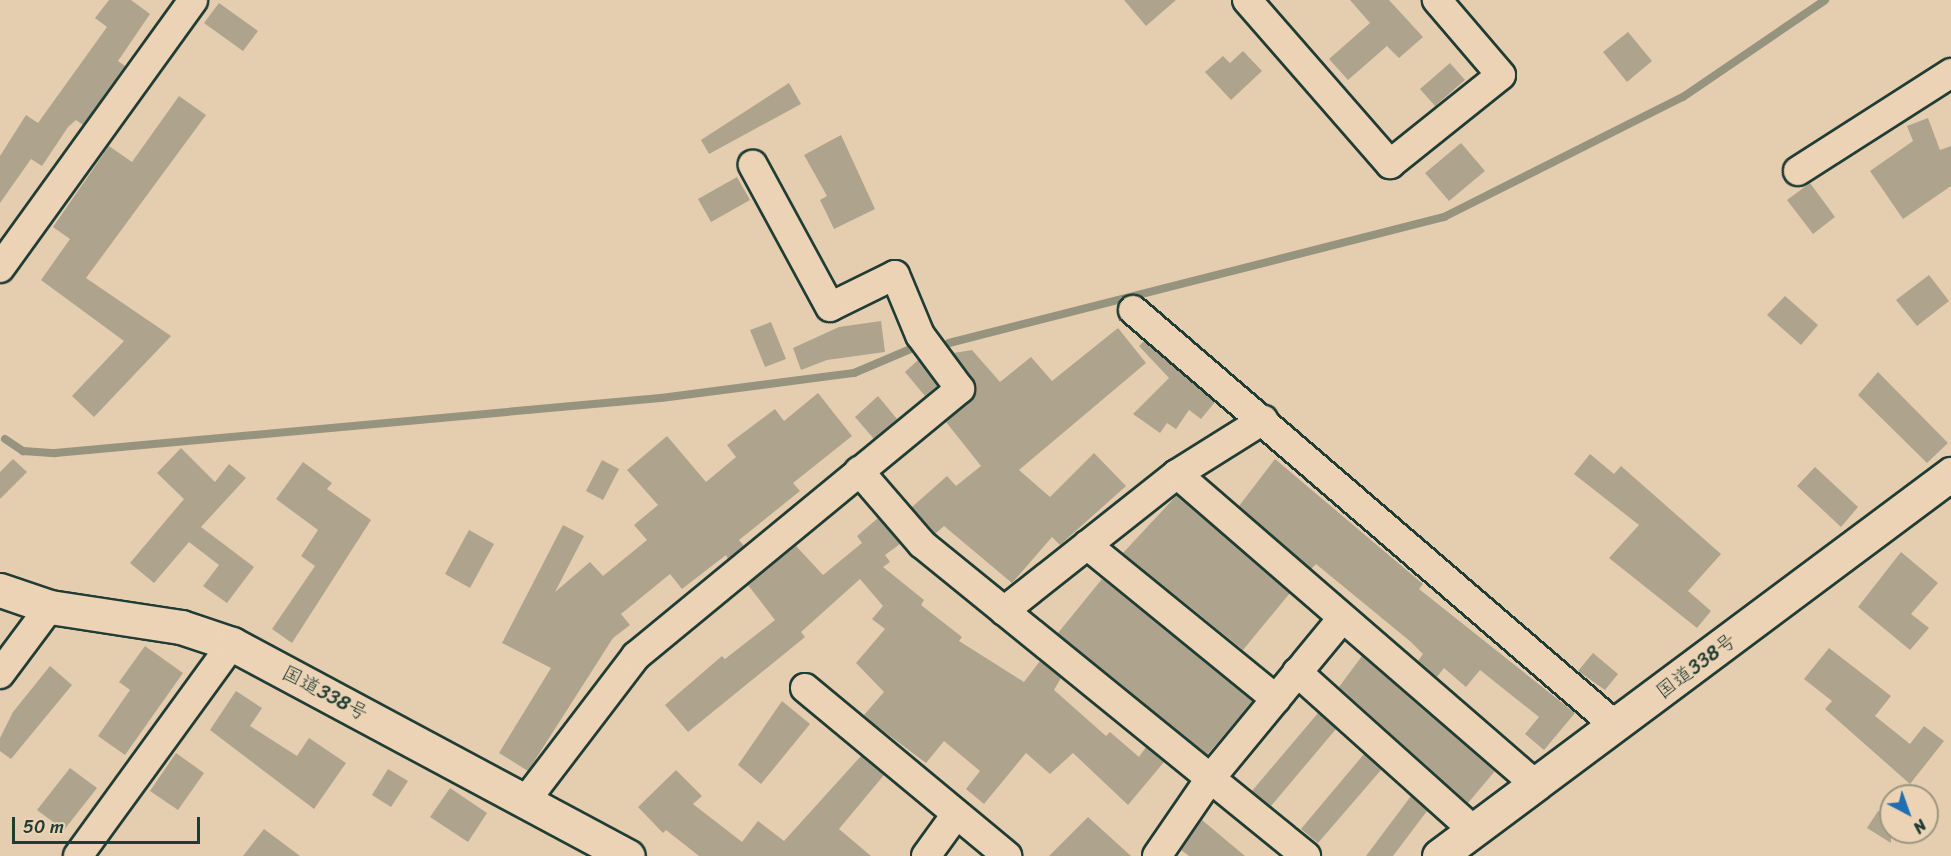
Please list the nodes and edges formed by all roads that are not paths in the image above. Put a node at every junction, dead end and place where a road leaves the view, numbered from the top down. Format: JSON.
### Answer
{"nodes":[{"id":1,"x":193,"y":0,"type":"edge"},
{"id":2,"x":1247,"y":0,"type":"edge"},
{"id":3,"x":1437,"y":0,"type":"edge"},
{"id":4,"x":1951,"y":74,"type":"edge"},
{"id":5,"x":753,"y":165,"type":"dead end"},
{"id":6,"x":1798,"y":171,"type":"dead end"},
{"id":7,"x":0,"y":268,"type":"edge"},
{"id":8,"x":1133,"y":310,"type":"dead end"},
{"id":9,"x":1263,"y":420,"type":"junction"},
{"id":10,"x":859,"y":471,"type":"junction"},
{"id":11,"x":1177,"y":474,"type":"junction"},
{"id":12,"x":1951,"y":474,"type":"edge"},
{"id":13,"x":1087,"y":545,"type":"junction"},
{"id":14,"x":0,"y":590,"type":"edge"},
{"id":15,"x":50,"y":607,"type":"junction"},
{"id":16,"x":1004,"y":611,"type":"junction"},
{"id":17,"x":1341,"y":620,"type":"junction"},
{"id":18,"x":232,"y":644,"type":"junction"},
{"id":19,"x":1298,"y":672,"type":"junction"},
{"id":20,"x":0,"y":674,"type":"edge"},
{"id":21,"x":805,"y":688,"type":"dead end"},
{"id":22,"x":1276,"y":699,"type":"junction"},
{"id":23,"x":1616,"y":726,"type":"junction"},
{"id":24,"x":1209,"y":780,"type":"junction"},
{"id":25,"x":1536,"y":785,"type":"junction"},
{"id":26,"x":527,"y":799,"type":"junction"},
{"id":27,"x":955,"y":816,"type":"junction"},
{"id":28,"x":1474,"y":831,"type":"junction"},
{"id":29,"x":78,"y":856,"type":"edge"},
{"id":30,"x":628,"y":856,"type":"edge"},
{"id":31,"x":926,"y":856,"type":"edge"},
{"id":32,"x":1006,"y":856,"type":"edge"},
{"id":33,"x":1157,"y":856,"type":"edge"},
{"id":34,"x":1306,"y":856,"type":"edge"},
{"id":35,"x":1439,"y":856,"type":"edge"}],
"edges":[{"from":1,"to":7,"type":"street"},
{"from":2,"to":3,"type":"street"},
{"from":4,"to":6,"type":"street"},
{"from":5,"to":10,"type":"street"},
{"from":8,"to":9,"type":"street"},
{"from":9,"to":11,"type":"street"},
{"from":9,"to":23,"type":"street"},
{"from":10,"to":16,"type":"street"},
{"from":10,"to":26,"type":"street"},
{"from":11,"to":13,"type":"street"},
{"from":11,"to":17,"type":"street"},
{"from":12,"to":23,"type":"highway","name":"国道338号"},
{"from":13,"to":16,"type":"street"},
{"from":13,"to":22,"type":"street"},
{"from":14,"to":15,"type":"highway","name":"国道338号"},
{"from":15,"to":18,"type":"highway","name":"国道338号"},
{"from":15,"to":20,"type":"street"},
{"from":16,"to":24,"type":"street"},
{"from":17,"to":19,"type":"street"},
{"from":17,"to":25,"type":"street"},
{"from":18,"to":26,"type":"highway","name":"国道338号"},
{"from":18,"to":29,"type":"street"},
{"from":19,"to":22,"type":"street"},
{"from":19,"to":28,"type":"street"},
{"from":21,"to":27,"type":"street"},
{"from":22,"to":24,"type":"street"},
{"from":23,"to":25,"type":"highway","name":"国道338号"},
{"from":24,"to":33,"type":"street"},
{"from":24,"to":34,"type":"street"},
{"from":25,"to":28,"type":"highway","name":"国道338号"},
{"from":26,"to":30,"type":"highway","name":"国道338号"},
{"from":27,"to":31,"type":"street"},
{"from":27,"to":32,"type":"street"},
{"from":28,"to":35,"type":"highway","name":"国道338号"}]}
